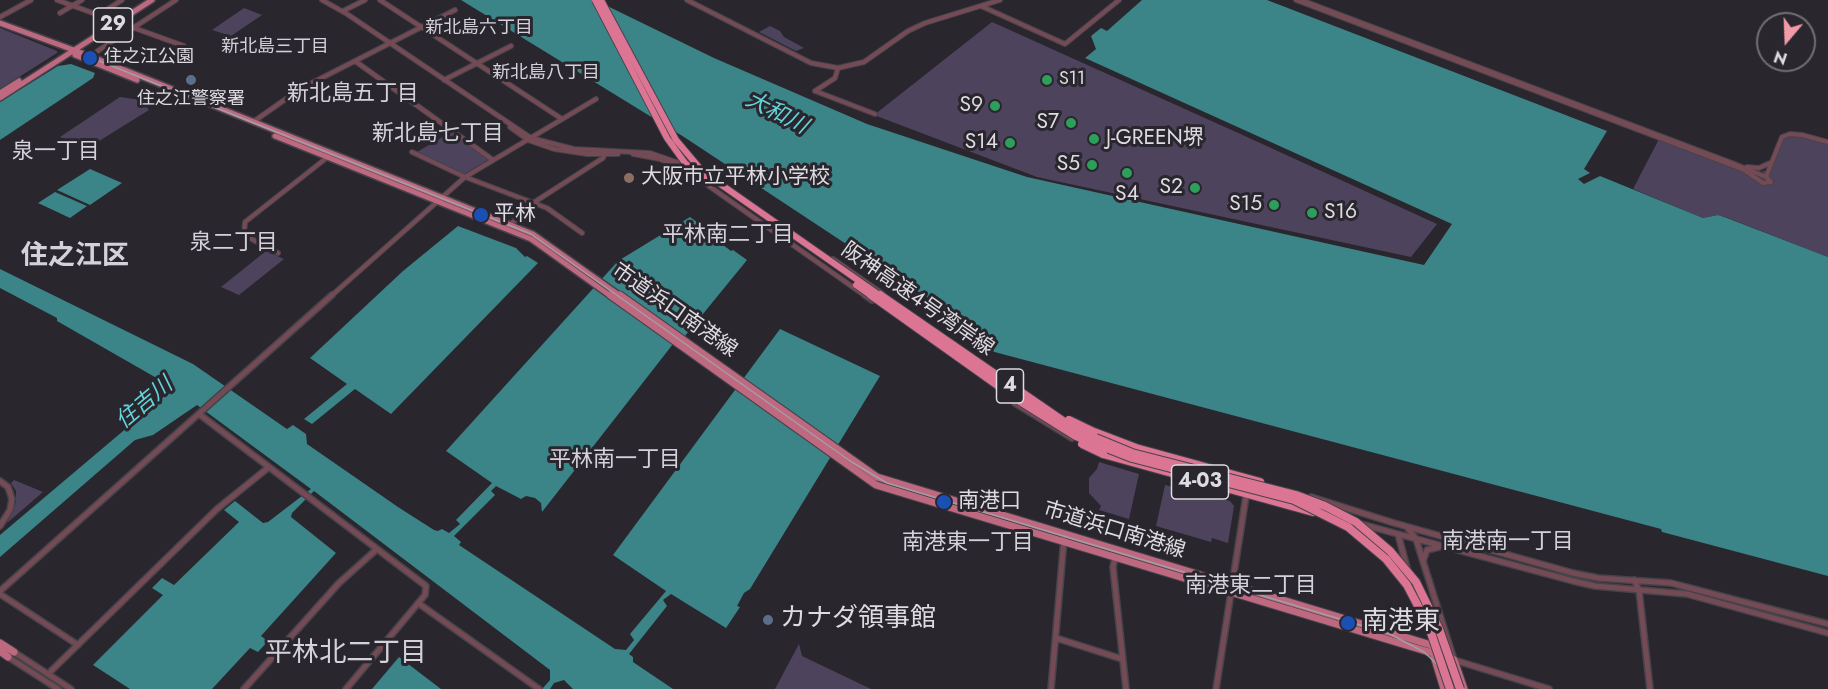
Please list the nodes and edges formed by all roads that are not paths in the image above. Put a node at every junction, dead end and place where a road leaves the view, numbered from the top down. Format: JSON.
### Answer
{"nodes":[{"id":1,"x":31,"y":0,"type":"edge"},
{"id":2,"x":57,"y":0,"type":"edge"},
{"id":3,"x":82,"y":0,"type":"edge"},
{"id":4,"x":122,"y":0,"type":"edge"},
{"id":5,"x":146,"y":0,"type":"edge"},
{"id":6,"x":152,"y":0,"type":"edge"},
{"id":7,"x":176,"y":0,"type":"edge"},
{"id":8,"x":317,"y":0,"type":"edge"},
{"id":9,"x":322,"y":0,"type":"edge"},
{"id":10,"x":365,"y":0,"type":"edge"},
{"id":11,"x":380,"y":0,"type":"edge"},
{"id":12,"x":595,"y":0,"type":"edge"},
{"id":13,"x":601,"y":0,"type":"edge"},
{"id":14,"x":689,"y":0,"type":"edge"},
{"id":15,"x":995,"y":0,"type":"edge"},
{"id":16,"x":1000,"y":0,"type":"edge"},
{"id":17,"x":1119,"y":0,"type":"edge"},
{"id":18,"x":1296,"y":0,"type":"edge"},
{"id":19,"x":1301,"y":0,"type":"edge"},
{"id":20,"x":72,"y":6,"type":"junction"},
{"id":21,"x":981,"y":6,"type":"junction"},
{"id":22,"x":455,"y":10,"type":"dead end"},
{"id":23,"x":343,"y":11,"type":"junction"},
{"id":24,"x":60,"y":13,"type":"dead end"},
{"id":25,"x":97,"y":16,"type":"junction"},
{"id":26,"x":0,"y":17,"type":"edge"},
{"id":27,"x":116,"y":21,"type":"junction"},
{"id":28,"x":0,"y":24,"type":"edge"},
{"id":29,"x":421,"y":27,"type":"junction"},
{"id":30,"x":134,"y":28,"type":"junction"},
{"id":31,"x":388,"y":44,"type":"junction"},
{"id":32,"x":184,"y":46,"type":"dead end"},
{"id":33,"x":511,"y":46,"type":"dead end"},
{"id":34,"x":69,"y":51,"type":"junction"},
{"id":35,"x":90,"y":56,"type":"junction"},
{"id":36,"x":81,"y":57,"type":"junction"},
{"id":37,"x":355,"y":61,"type":"junction"},
{"id":38,"x":57,"y":62,"type":"junction"},
{"id":39,"x":478,"y":63,"type":"junction"},
{"id":40,"x":838,"y":68,"type":"junction"},
{"id":41,"x":444,"y":81,"type":"junction"},
{"id":42,"x":0,"y":93,"type":"edge"},
{"id":43,"x":0,"y":98,"type":"edge"},
{"id":44,"x":596,"y":99,"type":"dead end"},
{"id":45,"x":875,"y":114,"type":"dead end"},
{"id":46,"x":562,"y":119,"type":"junction"},
{"id":47,"x":251,"y":123,"type":"junction"},
{"id":48,"x":529,"y":139,"type":"junction"},
{"id":49,"x":1828,"y":142,"type":"edge"},
{"id":50,"x":412,"y":152,"type":"dead end"},
{"id":51,"x":605,"y":154,"type":"junction"},
{"id":52,"x":329,"y":155,"type":"junction"},
{"id":53,"x":494,"y":160,"type":"junction"},
{"id":54,"x":1732,"y":163,"type":"junction"},
{"id":55,"x":1770,"y":163,"type":"junction"},
{"id":56,"x":465,"y":177,"type":"junction"},
{"id":57,"x":1766,"y":177,"type":"junction"},
{"id":58,"x":440,"y":199,"type":"junction"},
{"id":59,"x":533,"y":203,"type":"junction"},
{"id":60,"x":508,"y":226,"type":"junction"},
{"id":61,"x":582,"y":233,"type":"dead end"},
{"id":62,"x":278,"y":253,"type":"dead end"},
{"id":63,"x":1019,"y":396,"type":"junction"},
{"id":64,"x":200,"y":412,"type":"junction"},
{"id":65,"x":269,"y":467,"type":"junction"},
{"id":66,"x":0,"y":481,"type":"edge"},
{"id":67,"x":1262,"y":483,"type":"junction"},
{"id":68,"x":1246,"y":496,"type":"dead end"},
{"id":69,"x":1344,"y":519,"type":"junction"},
{"id":70,"x":0,"y":526,"type":"edge"},
{"id":71,"x":1407,"y":527,"type":"junction"},
{"id":72,"x":1398,"y":534,"type":"junction"},
{"id":73,"x":1064,"y":539,"type":"junction"},
{"id":74,"x":1416,"y":539,"type":"junction"},
{"id":75,"x":1448,"y":547,"type":"junction"},
{"id":76,"x":377,"y":549,"type":"junction"},
{"id":77,"x":1114,"y":558,"type":"junction"},
{"id":78,"x":1423,"y":562,"type":"junction"},
{"id":79,"x":1634,"y":580,"type":"junction"},
{"id":80,"x":1231,"y":590,"type":"junction"},
{"id":81,"x":1638,"y":590,"type":"junction"},
{"id":82,"x":0,"y":592,"type":"edge"},
{"id":83,"x":418,"y":603,"type":"junction"},
{"id":84,"x":1828,"y":624,"type":"edge"},
{"id":85,"x":1828,"y":633,"type":"edge"},
{"id":86,"x":1056,"y":638,"type":"junction"},
{"id":87,"x":0,"y":643,"type":"edge"},
{"id":88,"x":78,"y":645,"type":"junction"},
{"id":89,"x":1432,"y":649,"type":"junction"},
{"id":90,"x":0,"y":651,"type":"edge"},
{"id":91,"x":11,"y":655,"type":"junction"},
{"id":92,"x":1122,"y":659,"type":"junction"},
{"id":93,"x":1454,"y":660,"type":"junction"},
{"id":94,"x":51,"y":671,"type":"dead end"},
{"id":95,"x":58,"y":689,"type":"edge"},
{"id":96,"x":71,"y":689,"type":"edge"},
{"id":97,"x":244,"y":689,"type":"edge"},
{"id":98,"x":346,"y":689,"type":"edge"},
{"id":99,"x":539,"y":689,"type":"edge"},
{"id":100,"x":1051,"y":689,"type":"edge"},
{"id":101,"x":1126,"y":689,"type":"edge"},
{"id":102,"x":1216,"y":689,"type":"edge"},
{"id":103,"x":1444,"y":689,"type":"edge"},
{"id":104,"x":1450,"y":689,"type":"edge"},
{"id":105,"x":1460,"y":689,"type":"edge"},
{"id":106,"x":1464,"y":689,"type":"edge"},
{"id":107,"x":1550,"y":689,"type":"edge"},
{"id":108,"x":1650,"y":689,"type":"edge"}],
"edges":[{"from":1,"to":26,"type":"street"},
{"from":2,"to":20,"type":"street"},
{"from":3,"to":20,"type":"street"},
{"from":4,"to":25,"type":"street"},
{"from":5,"to":27,"type":"main road","number":"29"},
{"from":6,"to":27,"type":"main road","number":"29"},
{"from":7,"to":30,"type":"street"},
{"from":8,"to":31,"type":"street"},
{"from":9,"to":23,"type":"street"},
{"from":10,"to":23,"type":"street"},
{"from":11,"to":29,"type":"street"},
{"from":12,"to":63,"type":"highway","name":"阪神高速4号湾岸線","number":"4","bridge":true},
{"from":13,"to":63,"type":"highway","name":"阪神高速4号湾岸線","number":"4","bridge":true},
{"from":14,"to":21,"type":"street"},
{"from":14,"to":40,"type":"street"},
{"from":15,"to":21,"type":"street"},
{"from":16,"to":21,"type":"street"},
{"from":17,"to":21,"type":"street"},
{"from":18,"to":57,"type":"street"},
{"from":19,"to":54,"type":"street"},
{"from":20,"to":24,"type":"street"},
{"from":20,"to":25,"type":"street"},
{"from":21,"to":40,"type":"street"},
{"from":22,"to":29,"type":"street"},
{"from":23,"to":31,"type":"street"},
{"from":25,"to":27,"type":"street"},
{"from":27,"to":30,"type":"street"},
{"from":27,"to":34,"type":"main road","number":"29"},
{"from":28,"to":34,"type":"main road"},
{"from":29,"to":31,"type":"street"},
{"from":29,"to":39,"type":"street"},
{"from":30,"to":32,"type":"street"},
{"from":30,"to":35,"type":"street"},
{"from":31,"to":37,"type":"street"},
{"from":31,"to":41,"type":"street"},
{"from":33,"to":39,"type":"street"},
{"from":34,"to":35,"type":"main road"},
{"from":34,"to":36,"type":"main road"},
{"from":34,"to":38,"type":"main road","number":"29"},
{"from":34,"to":42,"type":"main road","number":"29"},
{"from":35,"to":47,"type":"main road"},
{"from":36,"to":38,"type":"street"},
{"from":36,"to":52,"type":"main road"},
{"from":37,"to":47,"type":"street"},
{"from":37,"to":53,"type":"street"},
{"from":38,"to":43,"type":"main road","number":"29"},
{"from":39,"to":41,"type":"street"},
{"from":39,"to":46,"type":"street"},
{"from":40,"to":45,"type":"street"},
{"from":41,"to":48,"type":"street"},
{"from":44,"to":46,"type":"street"},
{"from":46,"to":48,"type":"street"},
{"from":47,"to":52,"type":"main road"},
{"from":48,"to":51,"type":"street"},
{"from":48,"to":53,"type":"street"},
{"from":48,"to":67,"type":"street"},
{"from":49,"to":55,"type":"street"},
{"from":50,"to":56,"type":"street"},
{"from":51,"to":59,"type":"street"},
{"from":51,"to":69,"type":"street"},
{"from":52,"to":58,"type":"main road","name":"市道浜口南港線"},
{"from":52,"to":62,"type":"street"},
{"from":53,"to":56,"type":"street"},
{"from":54,"to":55,"type":"street"},
{"from":54,"to":57,"type":"street"},
{"from":55,"to":57,"type":"street"},
{"from":56,"to":58,"type":"street"},
{"from":56,"to":59,"type":"street"},
{"from":58,"to":60,"type":"main road","name":"市道浜口南港線"},
{"from":58,"to":64,"type":"street"},
{"from":59,"to":60,"type":"street"},
{"from":59,"to":61,"type":"street"},
{"from":60,"to":73,"type":"main road","name":"市道浜口南港線"},
{"from":63,"to":67,"type":"highway","number":"4-03","bridge":true},
{"from":63,"to":69,"type":"highway","number":"4-03","bridge":true},
{"from":63,"to":104,"type":"highway","name":"阪神高速4号湾岸線","number":"4","bridge":true},
{"from":63,"to":105,"type":"highway","name":"阪神高速4号湾岸線","number":"4","bridge":true},
{"from":64,"to":65,"type":"street"},
{"from":64,"to":82,"type":"street"},
{"from":65,"to":76,"type":"street"},
{"from":65,"to":88,"type":"street"},
{"from":66,"to":70,"type":"street"},
{"from":67,"to":71,"type":"street"},
{"from":68,"to":80,"type":"street"},
{"from":69,"to":72,"type":"street"},
{"from":71,"to":72,"type":"street"},
{"from":71,"to":74,"type":"street"},
{"from":71,"to":79,"type":"street"},
{"from":72,"to":74,"type":"street"},
{"from":72,"to":89,"type":"street"},
{"from":73,"to":77,"type":"main road","name":"市道浜口南港線"},
{"from":73,"to":80,"type":"main road","name":"市道浜口南港線"},
{"from":73,"to":86,"type":"street"},
{"from":74,"to":75,"type":"street"},
{"from":74,"to":78,"type":"street"},
{"from":75,"to":78,"type":"street"},
{"from":75,"to":81,"type":"street"},
{"from":76,"to":83,"type":"street"},
{"from":76,"to":97,"type":"street"},
{"from":77,"to":80,"type":"main road","name":"市道浜口南港線"},
{"from":77,"to":92,"type":"street"},
{"from":78,"to":93,"type":"street"},
{"from":79,"to":81,"type":"street"},
{"from":79,"to":84,"type":"street"},
{"from":80,"to":89,"type":"main road","name":"市道浜口南港線"},
{"from":80,"to":102,"type":"street"},
{"from":81,"to":85,"type":"street"},
{"from":81,"to":108,"type":"street"},
{"from":82,"to":88,"type":"street"},
{"from":83,"to":98,"type":"street"},
{"from":83,"to":99,"type":"street"},
{"from":86,"to":92,"type":"street"},
{"from":86,"to":100,"type":"street"},
{"from":87,"to":91,"type":"main road"},
{"from":88,"to":94,"type":"street"},
{"from":89,"to":93,"type":"main road","name":"市道浜口南港線"},
{"from":89,"to":103,"type":"main road"},
{"from":90,"to":91,"type":"main road"},
{"from":91,"to":95,"type":"street"},
{"from":91,"to":96,"type":"street"},
{"from":92,"to":101,"type":"street"},
{"from":93,"to":106,"type":"main road"},
{"from":93,"to":107,"type":"street"}]}
